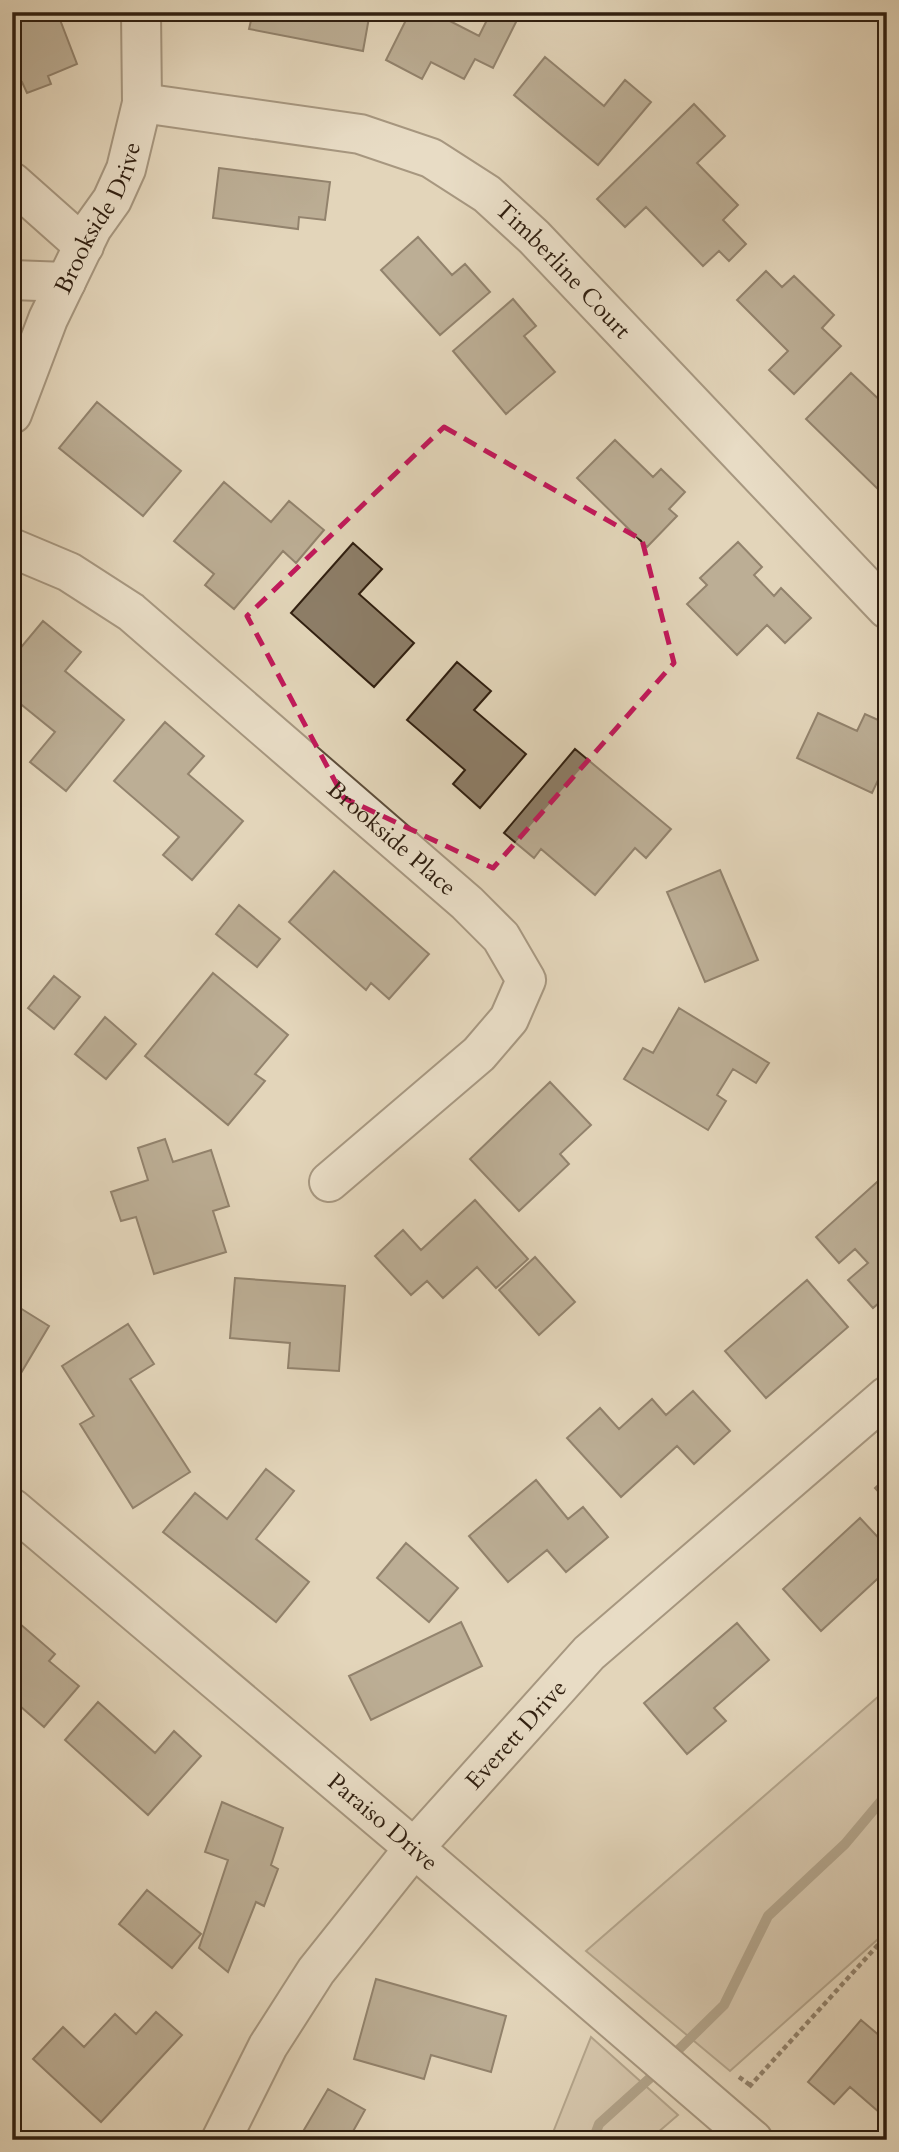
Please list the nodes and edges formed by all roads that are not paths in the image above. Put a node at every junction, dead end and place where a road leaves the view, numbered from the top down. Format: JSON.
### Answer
{"nodes":[{"id":1,"x":141,"y":12,"type":"edge"},
{"id":2,"x":142,"y":103,"type":"junction"},
{"id":3,"x":12,"y":182,"type":"edge"},
{"id":4,"x":84,"y":246,"type":"junction"},
{"id":5,"x":12,"y":280,"type":"edge"},
{"id":6,"x":66,"y":282,"type":"junction"},
{"id":7,"x":12,"y":414,"type":"edge"},
{"id":8,"x":12,"y":548,"type":"edge"},
{"id":9,"x":887,"y":609,"type":"edge"},
{"id":10,"x":329,"y":1182,"type":"dead end"},
{"id":11,"x":887,"y":1396,"type":"edge"},
{"id":12,"x":12,"y":1508,"type":"edge"},
{"id":13,"x":414,"y":1848,"type":"junction"},
{"id":14,"x":221,"y":2140,"type":"edge"},
{"id":15,"x":754,"y":2140,"type":"edge"}],
"edges":[{"from":1,"to":2,"type":"street","name":"Brookside Drive"},
{"from":2,"to":4,"type":"street","name":"Brookside Drive"},
{"from":2,"to":9,"type":"street","name":"Timberline Court"},
{"from":3,"to":4,"type":"street"},
{"from":4,"to":6,"type":"street","name":"Brookside Drive"},
{"from":5,"to":6,"type":"street"},
{"from":6,"to":7,"type":"street","name":"Brookside Drive"},
{"from":8,"to":10,"type":"street","name":"Brookside Place"},
{"from":11,"to":13,"type":"street","name":"Everett Drive"},
{"from":12,"to":13,"type":"street","name":"Paraiso Drive"},
{"from":13,"to":14,"type":"street","name":"Everett Drive"},
{"from":13,"to":15,"type":"street","name":"Paraiso Drive"}]}
